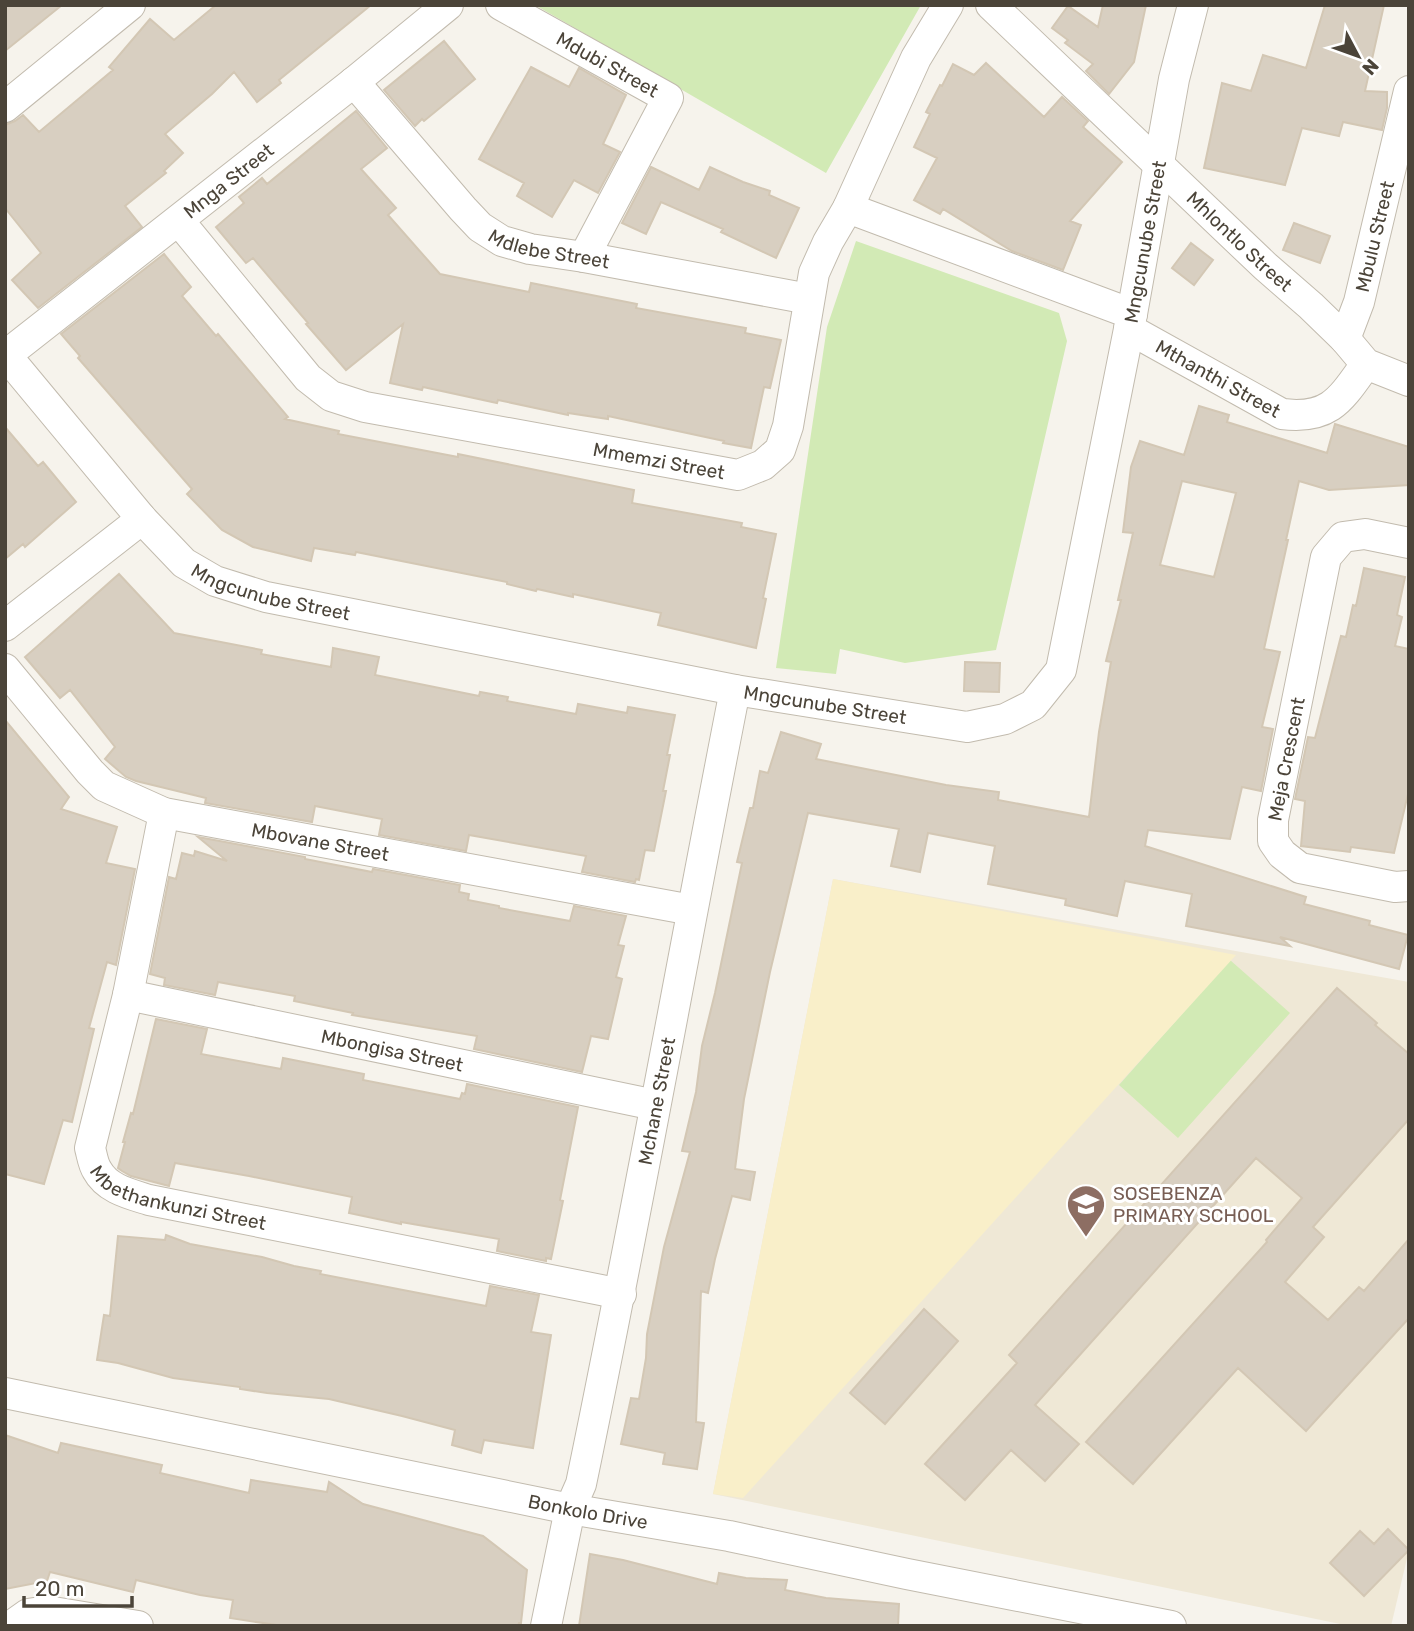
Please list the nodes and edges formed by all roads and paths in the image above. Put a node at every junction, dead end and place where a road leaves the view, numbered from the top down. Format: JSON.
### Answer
{"nodes":[{"id":1,"x":130,"y":5,"type":"edge"},
{"id":2,"x":448,"y":5,"type":"edge"},
{"id":3,"x":500,"y":5,"type":"edge"},
{"id":4,"x":948,"y":5,"type":"edge"},
{"id":5,"x":990,"y":5,"type":"edge"},
{"id":6,"x":1193,"y":5,"type":"edge"},
{"id":7,"x":354,"y":82,"type":"junction"},
{"id":8,"x":1409,"y":91,"type":"edge"},
{"id":9,"x":5,"y":107,"type":"edge"},
{"id":10,"x":1158,"y":166,"type":"junction"},
{"id":11,"x":1398,"y":187,"type":"edge"},
{"id":12,"x":848,"y":208,"type":"junction"},
{"id":13,"x":179,"y":221,"type":"junction"},
{"id":14,"x":584,"y":257,"type":"junction"},
{"id":15,"x":809,"y":299,"type":"junction"},
{"id":16,"x":1131,"y":321,"type":"junction"},
{"id":17,"x":1345,"y":338,"type":"junction"},
{"id":18,"x":6,"y":355,"type":"edge"},
{"id":19,"x":1366,"y":363,"type":"junction"},
{"id":20,"x":1409,"y":381,"type":"edge"},
{"id":21,"x":142,"y":519,"type":"junction"},
{"id":22,"x":1409,"y":543,"type":"edge"},
{"id":23,"x":5,"y":625,"type":"edge"},
{"id":24,"x":5,"y":670,"type":"edge"},
{"id":25,"x":735,"y":690,"type":"junction"},
{"id":26,"x":164,"y":813,"type":"junction"},
{"id":27,"x":1409,"y":886,"type":"edge"},
{"id":28,"x":692,"y":911,"type":"junction"},
{"id":29,"x":128,"y":995,"type":"junction"},
{"id":30,"x":655,"y":1105,"type":"junction"},
{"id":31,"x":621,"y":1294,"type":"junction"},
{"id":32,"x":5,"y":1393,"type":"edge"},
{"id":33,"x":570,"y":1509,"type":"junction"},
{"id":34,"x":11,"y":1626,"type":"edge"},
{"id":35,"x":138,"y":1626,"type":"edge"},
{"id":36,"x":546,"y":1626,"type":"edge"},
{"id":37,"x":1171,"y":1626,"type":"edge"}],
"edges":[{"from":1,"to":9,"type":"street"},
{"from":2,"to":7,"type":"street","name":"Mnga Street"},
{"from":3,"to":14,"type":"street","name":"Mdubi Street"},
{"from":4,"to":12,"type":"street","name":"Mmemzi Street"},
{"from":5,"to":10,"type":"street","name":"Mhlontlo Street"},
{"from":6,"to":10,"type":"street","name":"Mngcunube Street"},
{"from":7,"to":13,"type":"street","name":"Mnga Street"},
{"from":7,"to":14,"type":"street","name":"Mdlebe Street"},
{"from":8,"to":11,"type":"street","name":"Mbulu Street"},
{"from":10,"to":16,"type":"street","name":"Mngcunube Street"},
{"from":10,"to":17,"type":"street","name":"Mhlontlo Street"},
{"from":11,"to":17,"type":"street","name":"Mbulu Street"},
{"from":12,"to":15,"type":"street","name":"Mmemzi Street"},
{"from":12,"to":16,"type":"street","name":"Mthanthi Street"},
{"from":13,"to":15,"type":"street","name":"Mmemzi Street"},
{"from":13,"to":18,"type":"street","name":"Mnga Street"},
{"from":14,"to":15,"type":"street","name":"Mdlebe Street"},
{"from":16,"to":19,"type":"street","name":"Mthanthi Street"},
{"from":16,"to":25,"type":"street","name":"Mngcunube Street"},
{"from":17,"to":19,"type":"street","name":"Mhlontlo Street"},
{"from":18,"to":21,"type":"street","name":"Mngcunube Street"},
{"from":19,"to":20,"type":"street"},
{"from":21,"to":23,"type":"street"},
{"from":21,"to":25,"type":"street","name":"Mngcunube Street"},
{"from":22,"to":27,"type":"street","name":"Meja Crescent"},
{"from":24,"to":26,"type":"street","name":"Mbovane Street"},
{"from":25,"to":28,"type":"street","name":"Mchane Street"},
{"from":26,"to":28,"type":"street","name":"Mbovane Street"},
{"from":26,"to":29,"type":"street","name":"Mbethankunzi Street"},
{"from":28,"to":30,"type":"street","name":"Mchane Street"},
{"from":29,"to":30,"type":"street","name":"Mbongisa Street"},
{"from":29,"to":31,"type":"street","name":"Mbethankunzi Street"},
{"from":30,"to":31,"type":"street","name":"Mchane Street"},
{"from":31,"to":33,"type":"street","name":"Mchane Street"},
{"from":32,"to":33,"type":"street","name":"Bonkolo Drive"},
{"from":33,"to":36,"type":"street","name":"Mchane Street"},
{"from":33,"to":37,"type":"street","name":"Bonkolo Drive"},
{"from":34,"to":35,"type":"street"}]}
